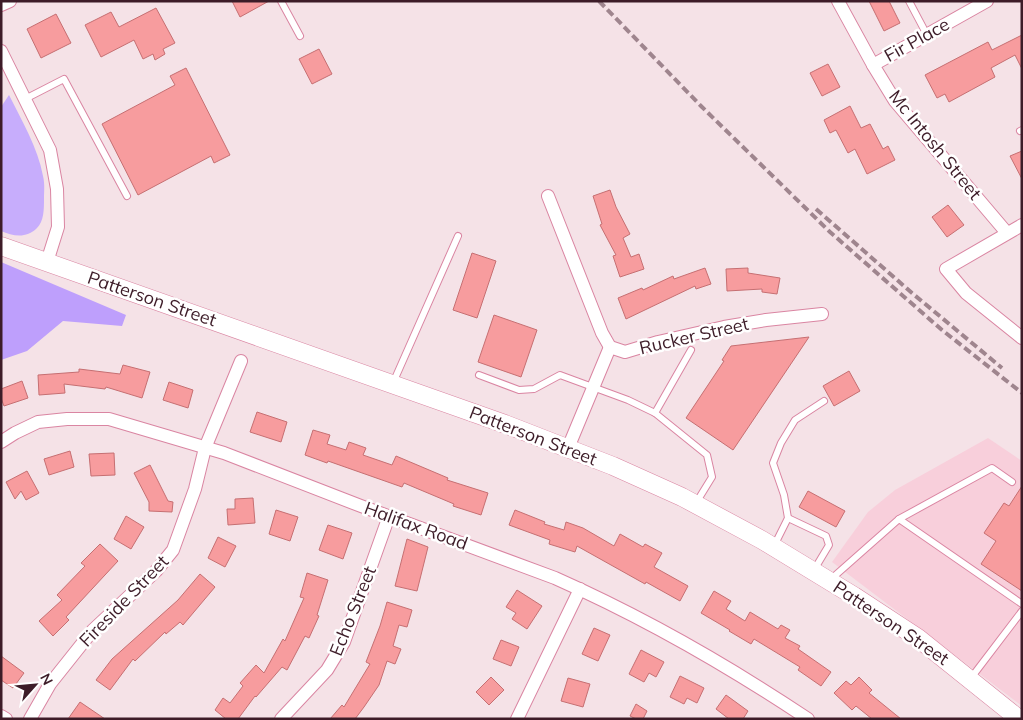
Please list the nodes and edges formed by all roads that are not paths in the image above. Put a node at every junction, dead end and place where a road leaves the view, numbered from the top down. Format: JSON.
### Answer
{"nodes":[{"id":1,"x":10,"y":1,"type":"edge"},
{"id":2,"x":281,"y":1,"type":"edge"},
{"id":3,"x":838,"y":1,"type":"edge"},
{"id":4,"x":909,"y":1,"type":"edge"},
{"id":5,"x":987,"y":1,"type":"edge"},
{"id":6,"x":1,"y":5,"type":"edge"},
{"id":7,"x":927,"y":35,"type":"junction"},
{"id":8,"x":300,"y":36,"type":"dead end"},
{"id":9,"x":1,"y":51,"type":"edge"},
{"id":10,"x":873,"y":65,"type":"junction"},
{"id":11,"x":25,"y":99,"type":"junction"},
{"id":12,"x":127,"y":196,"type":"dead end"},
{"id":13,"x":548,"y":196,"type":"dead end"},
{"id":14,"x":1022,"y":226,"type":"edge"},
{"id":15,"x":1008,"y":233,"type":"junction"},
{"id":16,"x":458,"y":236,"type":"dead end"},
{"id":17,"x":1,"y":246,"type":"edge"},
{"id":18,"x":47,"y":262,"type":"junction"},
{"id":19,"x":822,"y":314,"type":"dead end"},
{"id":20,"x":1022,"y":338,"type":"edge"},
{"id":21,"x":610,"y":347,"type":"junction"},
{"id":22,"x":690,"y":350,"type":"dead end"},
{"id":23,"x":241,"y":361,"type":"dead end"},
{"id":24,"x":479,"y":375,"type":"dead end"},
{"id":25,"x":392,"y":384,"type":"junction"},
{"id":26,"x":593,"y":387,"type":"junction"},
{"id":27,"x":824,"y":401,"type":"dead end"},
{"id":28,"x":655,"y":413,"type":"junction"},
{"id":29,"x":1,"y":442,"type":"edge"},
{"id":30,"x":206,"y":448,"type":"junction"},
{"id":31,"x":568,"y":448,"type":"junction"},
{"id":32,"x":1012,"y":482,"type":"dead end"},
{"id":33,"x":695,"y":504,"type":"junction"},
{"id":34,"x":390,"y":516,"type":"junction"},
{"id":35,"x":788,"y":518,"type":"junction"},
{"id":36,"x":899,"y":519,"type":"junction"},
{"id":37,"x":774,"y":547,"type":"junction"},
{"id":38,"x":813,"y":571,"type":"junction"},
{"id":39,"x":829,"y":581,"type":"junction"},
{"id":40,"x":580,"y":589,"type":"junction"},
{"id":41,"x":1022,"y":604,"type":"edge"},
{"id":42,"x":1022,"y":611,"type":"edge"},
{"id":43,"x":970,"y":679,"type":"junction"},
{"id":44,"x":1,"y":716,"type":"edge"},
{"id":45,"x":6,"y":719,"type":"edge"},
{"id":46,"x":30,"y":719,"type":"edge"},
{"id":47,"x":281,"y":719,"type":"edge"},
{"id":48,"x":517,"y":719,"type":"edge"},
{"id":49,"x":808,"y":719,"type":"edge"},
{"id":50,"x":1019,"y":719,"type":"edge"}],
"edges":[{"from":1,"to":6,"type":"street"},
{"from":2,"to":8,"type":"lane"},
{"from":3,"to":10,"type":"street","name":"Mc Intosh Street"},
{"from":4,"to":7,"type":"lane"},
{"from":5,"to":7,"type":"street","name":"Fir Place"},
{"from":7,"to":10,"type":"street","name":"Fir Place"},
{"from":9,"to":11,"type":"street"},
{"from":10,"to":15,"type":"street","name":"Mc Intosh Street"},
{"from":11,"to":12,"type":"lane"},
{"from":11,"to":18,"type":"street"},
{"from":13,"to":21,"type":"street"},
{"from":14,"to":15,"type":"street"},
{"from":15,"to":20,"type":"street"},
{"from":16,"to":25,"type":"lane"},
{"from":17,"to":18,"type":"main road","name":"Patterson Street"},
{"from":18,"to":25,"type":"main road","name":"Patterson Street"},
{"from":19,"to":21,"type":"street","name":"Rucker Street"},
{"from":21,"to":26,"type":"street"},
{"from":22,"to":28,"type":"lane"},
{"from":23,"to":30,"type":"street","name":"Fireside Street"},
{"from":24,"to":26,"type":"lane"},
{"from":25,"to":31,"type":"main road","name":"Patterson Street"},
{"from":26,"to":28,"type":"lane"},
{"from":26,"to":31,"type":"street"},
{"from":27,"to":35,"type":"lane"},
{"from":28,"to":33,"type":"lane"},
{"from":29,"to":30,"type":"street","name":"Halifax Road"},
{"from":30,"to":34,"type":"street","name":"Halifax Road"},
{"from":30,"to":46,"type":"street","name":"Fireside Street"},
{"from":31,"to":33,"type":"main road","name":"Patterson Street"},
{"from":32,"to":36,"type":"lane"},
{"from":33,"to":37,"type":"main road","name":"Patterson Street"},
{"from":34,"to":40,"type":"street","name":"Halifax Road"},
{"from":34,"to":47,"type":"street","name":"Echo Street"},
{"from":35,"to":37,"type":"lane"},
{"from":35,"to":38,"type":"lane"},
{"from":36,"to":39,"type":"lane"},
{"from":36,"to":41,"type":"lane"},
{"from":37,"to":38,"type":"main road","name":"Patterson Street"},
{"from":38,"to":39,"type":"main road","name":"Patterson Street"},
{"from":39,"to":43,"type":"main road","name":"Patterson Street"},
{"from":40,"to":48,"type":"street"},
{"from":40,"to":49,"type":"street","name":"Halifax Road"},
{"from":42,"to":43,"type":"lane"},
{"from":43,"to":50,"type":"main road","name":"Patterson Street"},
{"from":44,"to":45,"type":"street"}]}
